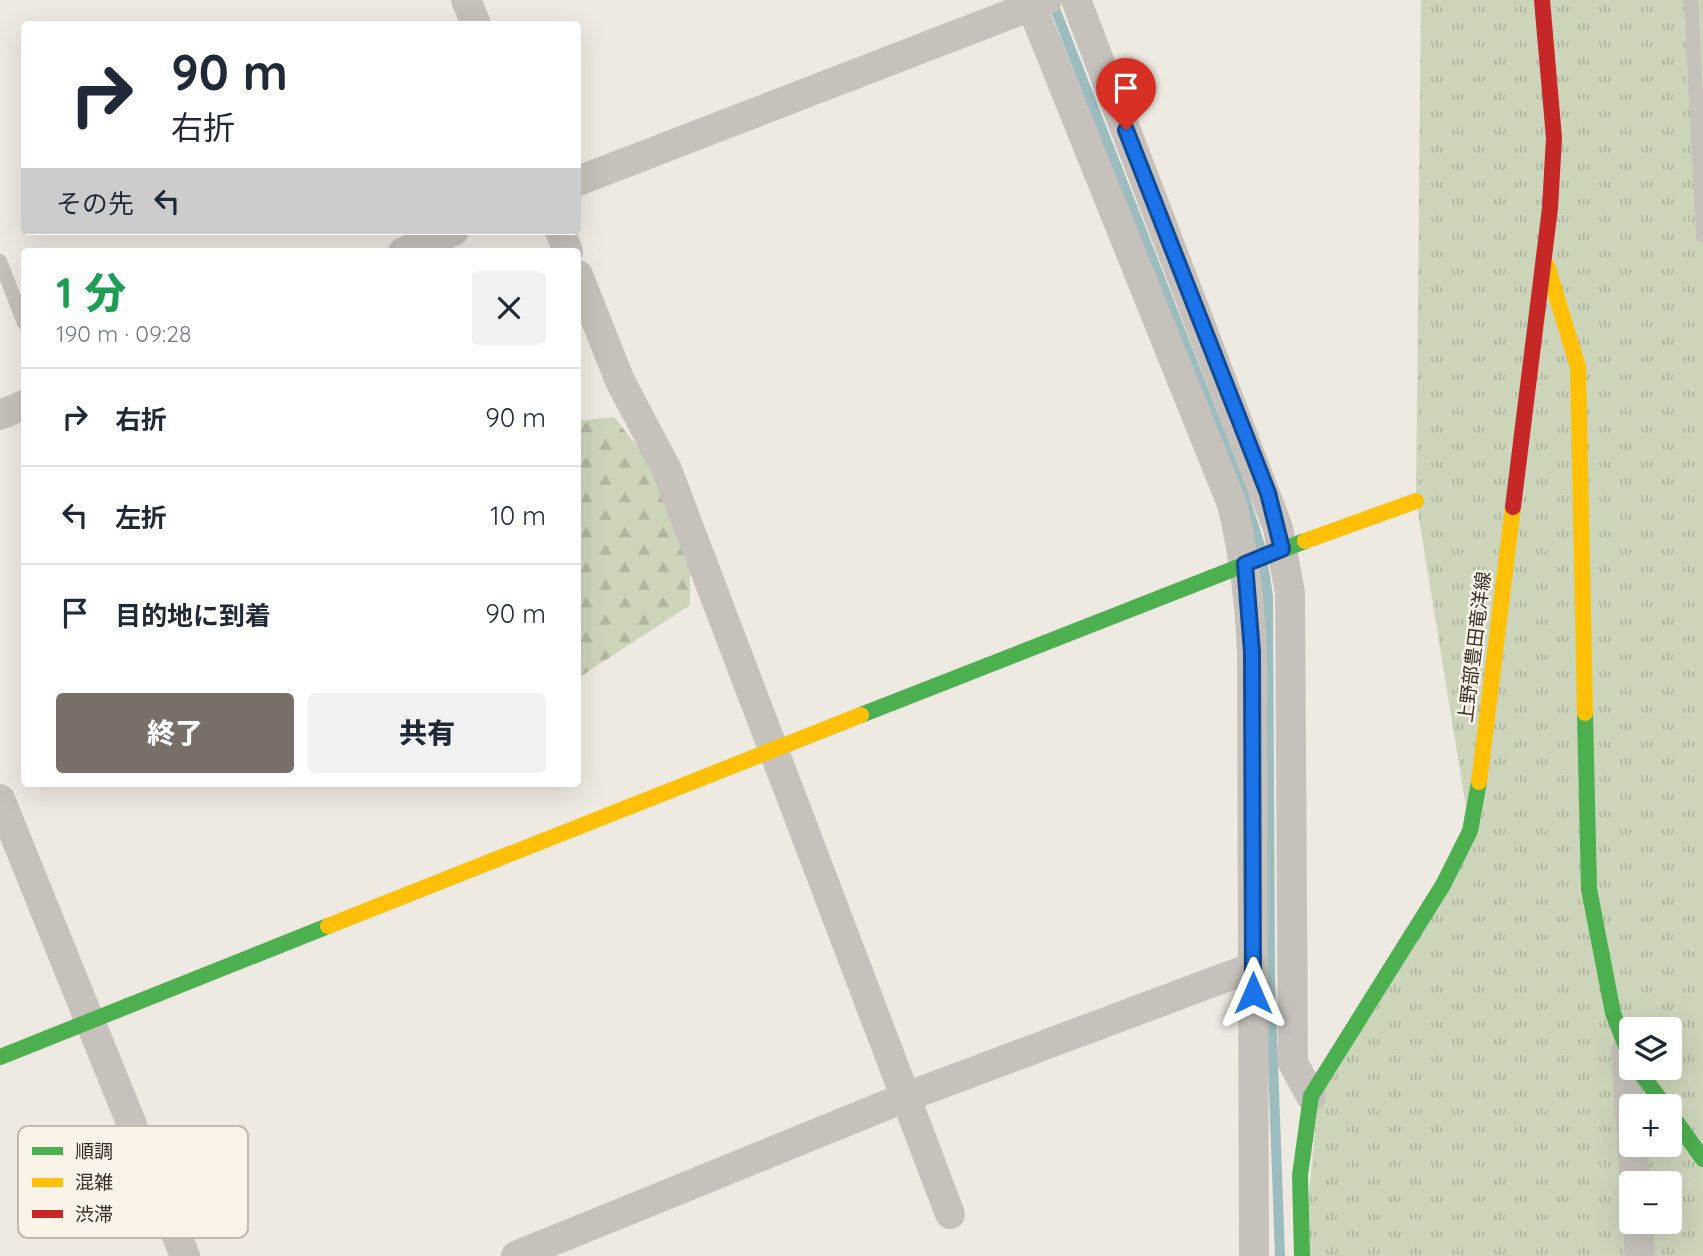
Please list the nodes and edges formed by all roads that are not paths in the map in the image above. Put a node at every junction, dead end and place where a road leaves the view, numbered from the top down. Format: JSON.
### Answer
{"nodes":[{"id":1,"x":467,"y":0,"type":"edge"},
{"id":2,"x":1076,"y":0,"type":"edge"},
{"id":3,"x":1542,"y":0,"type":"edge"},
{"id":4,"x":1691,"y":0,"type":"edge"},
{"id":5,"x":1036,"y":2,"type":"edge"},
{"id":6,"x":475,"y":21,"type":"edge"},
{"id":7,"x":581,"y":180,"type":"edge"},
{"id":8,"x":444,"y":235,"type":"edge"},
{"id":9,"x":1703,"y":236,"type":"edge"},
{"id":10,"x":413,"y":248,"type":"edge"},
{"id":11,"x":1543,"y":249,"type":"junction"},
{"id":12,"x":0,"y":261,"type":"edge"},
{"id":13,"x":581,"y":283,"type":"edge"},
{"id":14,"x":21,"y":315,"type":"edge"},
{"id":15,"x":21,"y":406,"type":"edge"},
{"id":16,"x":0,"y":415,"type":"edge"},
{"id":17,"x":1416,"y":501,"type":"dead end"},
{"id":18,"x":1282,"y":549,"type":"junction"},
{"id":19,"x":1245,"y":564,"type":"junction"},
{"id":20,"x":773,"y":748,"type":"junction"},
{"id":21,"x":0,"y":799,"type":"edge"},
{"id":22,"x":1253,"y":967,"type":"junction"},
{"id":23,"x":90,"y":1021,"type":"junction"},
{"id":24,"x":1619,"y":1029,"type":"edge"},
{"id":25,"x":0,"y":1057,"type":"edge"},
{"id":26,"x":1311,"y":1096,"type":"junction"},
{"id":27,"x":906,"y":1097,"type":"junction"},
{"id":28,"x":132,"y":1126,"type":"edge"},
{"id":29,"x":1682,"y":1130,"type":"edge"},
{"id":30,"x":1703,"y":1159,"type":"edge"},
{"id":31,"x":950,"y":1214,"type":"dead end"},
{"id":32,"x":1639,"y":1234,"type":"edge"},
{"id":33,"x":178,"y":1238,"type":"edge"},
{"id":34,"x":185,"y":1256,"type":"edge"},
{"id":35,"x":516,"y":1256,"type":"edge"},
{"id":36,"x":1254,"y":1256,"type":"edge"},
{"id":37,"x":1302,"y":1256,"type":"edge"},
{"id":38,"x":1640,"y":1256,"type":"edge"}],
"edges":[{"from":1,"to":6,"type":"street"},
{"from":2,"to":18,"type":"street"},
{"from":3,"to":11,"type":"street","name":"上野部豊田竜洋線"},
{"from":4,"to":9,"type":"lane"},
{"from":5,"to":7,"type":"street"},
{"from":5,"to":19,"type":"street"},
{"from":8,"to":10,"type":"street"},
{"from":11,"to":24,"type":"street"},
{"from":11,"to":26,"type":"street","name":"上野部豊田竜洋線"},
{"from":12,"to":14,"type":"lane"},
{"from":13,"to":20,"type":"street"},
{"from":15,"to":16,"type":"street"},
{"from":17,"to":18,"type":"street"},
{"from":18,"to":19,"type":"street"},
{"from":18,"to":26,"type":"street"},
{"from":19,"to":20,"type":"street"},
{"from":19,"to":22,"type":"street"},
{"from":20,"to":23,"type":"street"},
{"from":20,"to":27,"type":"street"},
{"from":21,"to":23,"type":"street"},
{"from":22,"to":27,"type":"street"},
{"from":22,"to":36,"type":"street"},
{"from":23,"to":25,"type":"street"},
{"from":23,"to":28,"type":"street"},
{"from":26,"to":37,"type":"street","name":"上野部豊田竜洋線"},
{"from":27,"to":31,"type":"street"},
{"from":27,"to":35,"type":"street"},
{"from":29,"to":30,"type":"street"},
{"from":32,"to":38,"type":"street"},
{"from":33,"to":34,"type":"street"}]}
